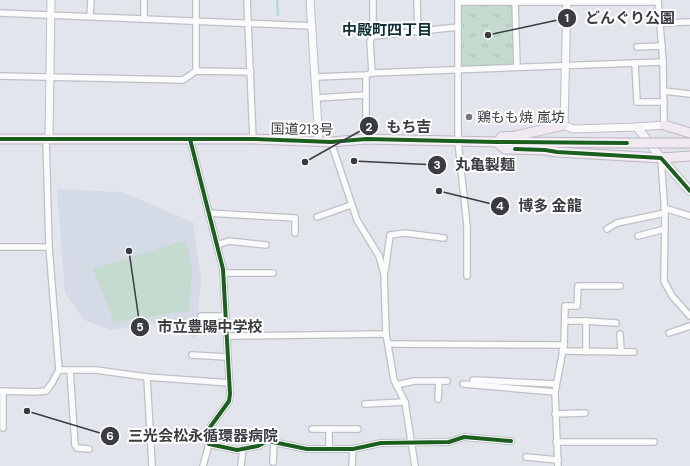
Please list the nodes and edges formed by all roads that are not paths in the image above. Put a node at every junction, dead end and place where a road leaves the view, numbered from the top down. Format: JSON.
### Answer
{"nodes":[{"id":1,"x":51,"y":0,"type":"edge"},
{"id":2,"x":91,"y":0,"type":"edge"},
{"id":3,"x":144,"y":0,"type":"edge"},
{"id":4,"x":196,"y":0,"type":"edge"},
{"id":5,"x":247,"y":0,"type":"edge"},
{"id":6,"x":310,"y":0,"type":"edge"},
{"id":7,"x":373,"y":0,"type":"edge"},
{"id":8,"x":417,"y":0,"type":"edge"},
{"id":9,"x":458,"y":1,"type":"edge"},
{"id":10,"x":515,"y":1,"type":"junction"},
{"id":11,"x":568,"y":1,"type":"edge"},
{"id":12,"x":658,"y":1,"type":"edge"},
{"id":13,"x":0,"y":13,"type":"edge"},
{"id":14,"x":51,"y":15,"type":"junction"},
{"id":15,"x":90,"y":16,"type":"junction"},
{"id":16,"x":144,"y":19,"type":"junction"},
{"id":17,"x":196,"y":21,"type":"junction"},
{"id":18,"x":690,"y":22,"type":"edge"},
{"id":19,"x":249,"y":23,"type":"junction"},
{"id":20,"x":660,"y":23,"type":"junction"},
{"id":21,"x":312,"y":26,"type":"junction"},
{"id":22,"x":458,"y":27,"type":"junction"},
{"id":23,"x":418,"y":31,"type":"junction"},
{"id":24,"x":373,"y":36,"type":"junction"},
{"id":25,"x":662,"y":46,"type":"junction"},
{"id":26,"x":637,"y":47,"type":"dead end"},
{"id":27,"x":663,"y":62,"type":"junction"},
{"id":28,"x":635,"y":63,"type":"junction"},
{"id":29,"x":566,"y":65,"type":"junction"},
{"id":30,"x":517,"y":67,"type":"junction"},
{"id":31,"x":459,"y":69,"type":"junction"},
{"id":32,"x":196,"y":70,"type":"junction"},
{"id":33,"x":251,"y":72,"type":"junction"},
{"id":34,"x":372,"y":73,"type":"junction"},
{"id":35,"x":366,"y":75,"type":"junction"},
{"id":36,"x":0,"y":76,"type":"edge"},
{"id":37,"x":50,"y":77,"type":"junction"},
{"id":38,"x":316,"y":77,"type":"junction"},
{"id":39,"x":664,"y":91,"type":"junction"},
{"id":40,"x":690,"y":94,"type":"edge"},
{"id":41,"x":365,"y":96,"type":"junction"},
{"id":42,"x":317,"y":98,"type":"junction"},
{"id":43,"x":664,"y":102,"type":"junction"},
{"id":44,"x":564,"y":125,"type":"junction"},
{"id":45,"x":664,"y":125,"type":"junction"},
{"id":46,"x":637,"y":127,"type":"junction"},
{"id":47,"x":690,"y":133,"type":"edge"},
{"id":48,"x":48,"y":138,"type":"junction"},
{"id":49,"x":190,"y":139,"type":"junction"},
{"id":50,"x":253,"y":139,"type":"junction"},
{"id":51,"x":366,"y":139,"type":"junction"},
{"id":52,"x":0,"y":141,"type":"edge"},
{"id":53,"x":458,"y":141,"type":"junction"},
{"id":54,"x":319,"y":142,"type":"junction"},
{"id":55,"x":330,"y":142,"type":"junction"},
{"id":56,"x":496,"y":142,"type":"junction"},
{"id":57,"x":690,"y":143,"type":"edge"},
{"id":58,"x":690,"y":156,"type":"edge"},
{"id":59,"x":661,"y":158,"type":"junction"},
{"id":60,"x":690,"y":190,"type":"edge"},
{"id":61,"x":352,"y":205,"type":"junction"},
{"id":62,"x":665,"y":210,"type":"junction"},
{"id":63,"x":208,"y":213,"type":"junction"},
{"id":64,"x":690,"y":216,"type":"edge"},
{"id":65,"x":317,"y":217,"type":"dead end"},
{"id":66,"x":607,"y":229,"type":"dead end"},
{"id":67,"x":665,"y":229,"type":"junction"},
{"id":68,"x":295,"y":233,"type":"dead end"},
{"id":69,"x":638,"y":236,"type":"dead end"},
{"id":70,"x":444,"y":238,"type":"dead end"},
{"id":71,"x":216,"y":245,"type":"junction"},
{"id":72,"x":266,"y":245,"type":"dead end"},
{"id":73,"x":0,"y":246,"type":"edge"},
{"id":74,"x":49,"y":247,"type":"junction"},
{"id":75,"x":223,"y":273,"type":"junction"},
{"id":76,"x":273,"y":273,"type":"dead end"},
{"id":77,"x":384,"y":274,"type":"junction"},
{"id":78,"x":467,"y":276,"type":"dead end"},
{"id":79,"x":620,"y":286,"type":"dead end"},
{"id":80,"x":201,"y":316,"type":"dead end"},
{"id":81,"x":226,"y":316,"type":"junction"},
{"id":82,"x":690,"y":316,"type":"edge"},
{"id":83,"x":565,"y":321,"type":"junction"},
{"id":84,"x":586,"y":321,"type":"junction"},
{"id":85,"x":616,"y":323,"type":"dead end"},
{"id":86,"x":690,"y":326,"type":"edge"},
{"id":87,"x":668,"y":333,"type":"dead end"},
{"id":88,"x":386,"y":334,"type":"junction"},
{"id":89,"x":620,"y":334,"type":"dead end"},
{"id":90,"x":227,"y":336,"type":"junction"},
{"id":91,"x":388,"y":344,"type":"junction"},
{"id":92,"x":564,"y":345,"type":"junction"},
{"id":93,"x":562,"y":351,"type":"junction"},
{"id":94,"x":586,"y":352,"type":"junction"},
{"id":95,"x":621,"y":352,"type":"junction"},
{"id":96,"x":634,"y":352,"type":"dead end"},
{"id":97,"x":192,"y":355,"type":"dead end"},
{"id":98,"x":227,"y":357,"type":"junction"},
{"id":99,"x":59,"y":370,"type":"junction"},
{"id":100,"x":70,"y":370,"type":"junction"},
{"id":101,"x":147,"y":377,"type":"junction"},
{"id":102,"x":473,"y":380,"type":"dead end"},
{"id":103,"x":438,"y":381,"type":"junction"},
{"id":104,"x":447,"y":381,"type":"dead end"},
{"id":105,"x":230,"y":383,"type":"junction"},
{"id":106,"x":463,"y":384,"type":"dead end"},
{"id":107,"x":556,"y":384,"type":"junction"},
{"id":108,"x":396,"y":385,"type":"junction"},
{"id":109,"x":1,"y":391,"type":"edge"},
{"id":110,"x":554,"y":392,"type":"junction"},
{"id":111,"x":438,"y":399,"type":"dead end"},
{"id":112,"x":405,"y":402,"type":"junction"},
{"id":113,"x":365,"y":404,"type":"dead end"},
{"id":114,"x":585,"y":413,"type":"dead end"},
{"id":115,"x":555,"y":414,"type":"junction"},
{"id":116,"x":3,"y":428,"type":"dead end"},
{"id":117,"x":312,"y":429,"type":"dead end"},
{"id":118,"x":329,"y":429,"type":"junction"},
{"id":119,"x":358,"y":429,"type":"dead end"},
{"id":120,"x":511,"y":441,"type":"dead end"},
{"id":121,"x":274,"y":442,"type":"junction"},
{"id":122,"x":556,"y":442,"type":"junction"},
{"id":123,"x":654,"y":442,"type":"dead end"},
{"id":124,"x":412,"y":443,"type":"junction"},
{"id":125,"x":209,"y":444,"type":"junction"},
{"id":126,"x":89,"y":449,"type":"dead end"},
{"id":127,"x":243,"y":449,"type":"junction"},
{"id":128,"x":329,"y":449,"type":"junction"},
{"id":129,"x":353,"y":449,"type":"junction"},
{"id":130,"x":526,"y":457,"type":"dead end"},
{"id":131,"x":274,"y":462,"type":"dead end"},
{"id":132,"x":558,"y":463,"type":"edge"},
{"id":133,"x":152,"y":466,"type":"edge"},
{"id":134,"x":203,"y":466,"type":"edge"},
{"id":135,"x":241,"y":466,"type":"edge"},
{"id":136,"x":352,"y":466,"type":"edge"},
{"id":137,"x":415,"y":466,"type":"edge"}],
"edges":[{"from":1,"to":14,"type":"street"},
{"from":2,"to":15,"type":"street"},
{"from":3,"to":16,"type":"street"},
{"from":4,"to":17,"type":"street"},
{"from":5,"to":19,"type":"street"},
{"from":6,"to":21,"type":"street"},
{"from":7,"to":24,"type":"street"},
{"from":8,"to":23,"type":"street"},
{"from":9,"to":10,"type":"street"},
{"from":9,"to":22,"type":"street"},
{"from":10,"to":11,"type":"street"},
{"from":10,"to":30,"type":"street"},
{"from":11,"to":12,"type":"street"},
{"from":11,"to":29,"type":"street"},
{"from":12,"to":20,"type":"street"},
{"from":13,"to":14,"type":"street"},
{"from":14,"to":15,"type":"street"},
{"from":14,"to":37,"type":"street"},
{"from":15,"to":16,"type":"street"},
{"from":16,"to":17,"type":"street"},
{"from":17,"to":19,"type":"street"},
{"from":17,"to":32,"type":"street"},
{"from":18,"to":20,"type":"street"},
{"from":19,"to":21,"type":"street"},
{"from":19,"to":33,"type":"street"},
{"from":20,"to":25,"type":"street"},
{"from":21,"to":38,"type":"street"},
{"from":22,"to":23,"type":"street"},
{"from":22,"to":31,"type":"street"},
{"from":23,"to":24,"type":"street"},
{"from":24,"to":34,"type":"street"},
{"from":25,"to":26,"type":"street"},
{"from":25,"to":27,"type":"street"},
{"from":27,"to":28,"type":"street"},
{"from":27,"to":39,"type":"street"},
{"from":28,"to":29,"type":"street"},
{"from":28,"to":43,"type":"street"},
{"from":29,"to":30,"type":"street"},
{"from":29,"to":44,"type":"street"},
{"from":30,"to":31,"type":"street"},
{"from":31,"to":34,"type":"street"},
{"from":31,"to":53,"type":"street"},
{"from":32,"to":33,"type":"street"},
{"from":32,"to":37,"type":"street"},
{"from":33,"to":50,"type":"street"},
{"from":34,"to":35,"type":"street"},
{"from":35,"to":38,"type":"street"},
{"from":35,"to":41,"type":"street"},
{"from":36,"to":37,"type":"street"},
{"from":37,"to":48,"type":"street"},
{"from":38,"to":42,"type":"street"},
{"from":39,"to":40,"type":"street"},
{"from":39,"to":43,"type":"street"},
{"from":41,"to":42,"type":"street"},
{"from":41,"to":51,"type":"street"},
{"from":42,"to":54,"type":"street"},
{"from":43,"to":45,"type":"street"},
{"from":44,"to":46,"type":"street"},
{"from":44,"to":53,"type":"highway"},
{"from":45,"to":46,"type":"street"},
{"from":45,"to":47,"type":"highway"},
{"from":46,"to":59,"type":"main road"},
{"from":48,"to":49,"type":"highway","name":"国道213号"},
{"from":48,"to":52,"type":"highway","name":"国道213号"},
{"from":48,"to":74,"type":"street"},
{"from":49,"to":50,"type":"highway","name":"国道213号"},
{"from":49,"to":63,"type":"street"},
{"from":50,"to":54,"type":"highway","name":"国道213号"},
{"from":51,"to":53,"type":"highway","name":"国道213号"},
{"from":51,"to":55,"type":"highway","name":"国道213号"},
{"from":53,"to":56,"type":"highway","name":"国道213号"},
{"from":53,"to":78,"type":"street"},
{"from":54,"to":55,"type":"highway","name":"国道213号"},
{"from":55,"to":61,"type":"street"},
{"from":56,"to":57,"type":"highway","name":"国道213号","bridge":true},
{"from":56,"to":59,"type":"highway"},
{"from":58,"to":59,"type":"highway"},
{"from":59,"to":60,"type":"main road"},
{"from":59,"to":62,"type":"street"},
{"from":61,"to":65,"type":"street"},
{"from":61,"to":77,"type":"street"},
{"from":62,"to":64,"type":"street"},
{"from":62,"to":66,"type":"street"},
{"from":62,"to":67,"type":"street"},
{"from":63,"to":68,"type":"street"},
{"from":63,"to":71,"type":"street"},
{"from":67,"to":69,"type":"street"},
{"from":67,"to":82,"type":"street"},
{"from":70,"to":77,"type":"street"},
{"from":71,"to":72,"type":"street"},
{"from":71,"to":75,"type":"street"},
{"from":73,"to":74,"type":"street"},
{"from":74,"to":99,"type":"street"},
{"from":75,"to":76,"type":"street"},
{"from":75,"to":81,"type":"street"},
{"from":77,"to":88,"type":"street"},
{"from":79,"to":83,"type":"street"},
{"from":80,"to":81,"type":"street"},
{"from":81,"to":90,"type":"street"},
{"from":83,"to":84,"type":"street"},
{"from":83,"to":92,"type":"street"},
{"from":84,"to":85,"type":"street"},
{"from":84,"to":94,"type":"street"},
{"from":86,"to":87,"type":"street"},
{"from":88,"to":90,"type":"street"},
{"from":88,"to":91,"type":"street"},
{"from":89,"to":95,"type":"street"},
{"from":90,"to":98,"type":"street"},
{"from":91,"to":92,"type":"street"},
{"from":91,"to":108,"type":"street"},
{"from":92,"to":93,"type":"street"},
{"from":93,"to":94,"type":"street"},
{"from":93,"to":107,"type":"street"},
{"from":94,"to":95,"type":"street"},
{"from":95,"to":96,"type":"street"},
{"from":97,"to":98,"type":"street"},
{"from":98,"to":105,"type":"street"},
{"from":99,"to":100,"type":"street"},
{"from":99,"to":109,"type":"street"},
{"from":100,"to":101,"type":"street"},
{"from":100,"to":126,"type":"street"},
{"from":101,"to":105,"type":"street"},
{"from":101,"to":133,"type":"street"},
{"from":102,"to":107,"type":"street"},
{"from":103,"to":104,"type":"street"},
{"from":103,"to":108,"type":"street"},
{"from":103,"to":111,"type":"street"},
{"from":105,"to":125,"type":"street"},
{"from":106,"to":110,"type":"street"},
{"from":107,"to":110,"type":"street"},
{"from":108,"to":112,"type":"street"},
{"from":109,"to":116,"type":"street"},
{"from":110,"to":115,"type":"street"},
{"from":112,"to":113,"type":"street"},
{"from":112,"to":124,"type":"street"},
{"from":114,"to":115,"type":"street"},
{"from":115,"to":122,"type":"street"},
{"from":117,"to":118,"type":"street"},
{"from":118,"to":119,"type":"street"},
{"from":118,"to":128,"type":"street"},
{"from":120,"to":124,"type":"street"},
{"from":121,"to":127,"type":"street"},
{"from":121,"to":128,"type":"street"},
{"from":121,"to":131,"type":"street"},
{"from":122,"to":123,"type":"street"},
{"from":122,"to":132,"type":"street"},
{"from":124,"to":129,"type":"street"},
{"from":124,"to":137,"type":"street"},
{"from":125,"to":127,"type":"street"},
{"from":125,"to":134,"type":"street"},
{"from":127,"to":135,"type":"street"},
{"from":128,"to":129,"type":"street"},
{"from":129,"to":136,"type":"street"},
{"from":130,"to":132,"type":"street"}]}
